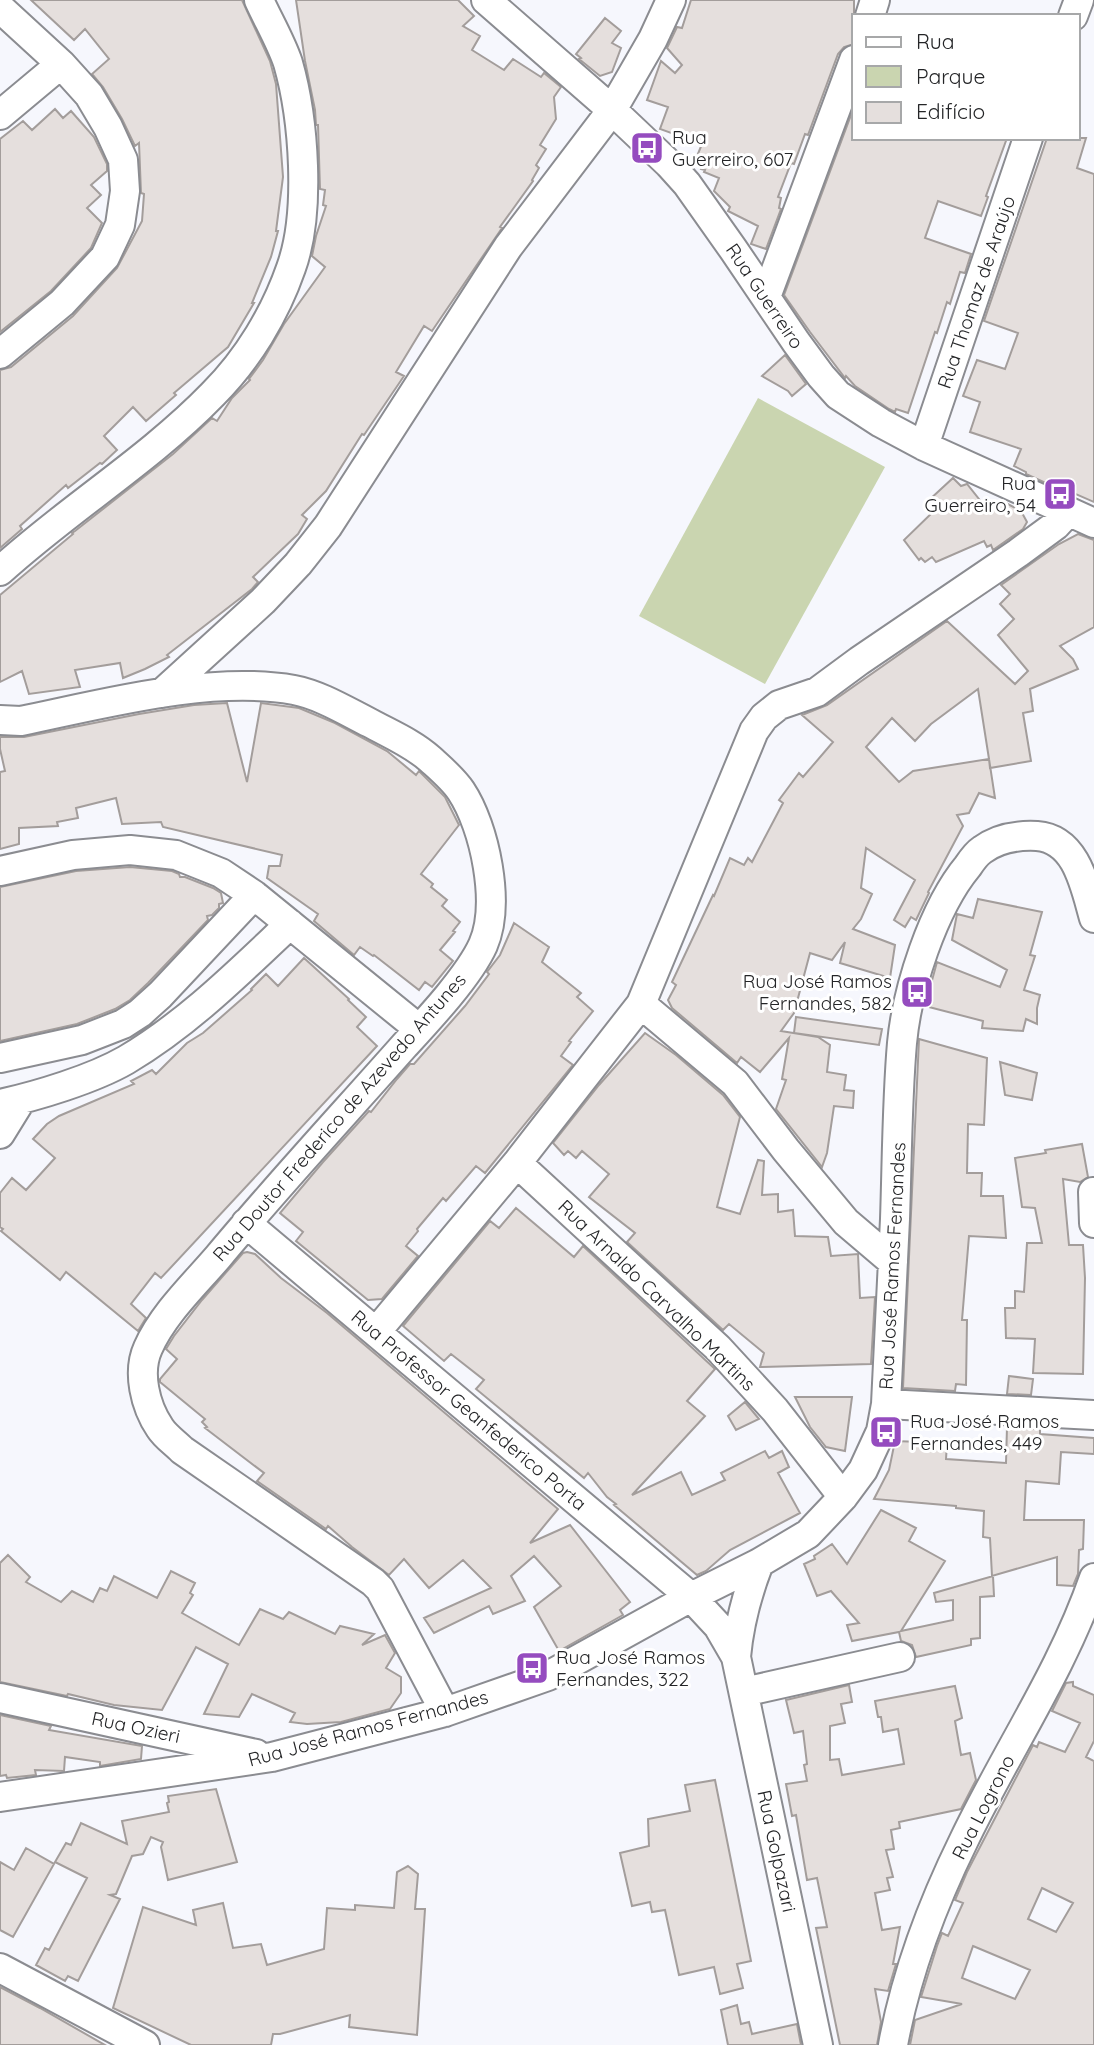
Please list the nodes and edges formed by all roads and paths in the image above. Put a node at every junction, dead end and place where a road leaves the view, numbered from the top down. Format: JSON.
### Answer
{"nodes":[{"id":1,"x":259,"y":0,"type":"edge"},
{"id":2,"x":486,"y":0,"type":"edge"},
{"id":3,"x":671,"y":0,"type":"edge"},
{"id":4,"x":0,"y":8,"type":"edge"},
{"id":5,"x":61,"y":64,"type":"junction"},
{"id":6,"x":852,"y":65,"type":"edge"},
{"id":7,"x":612,"y":110,"type":"junction"},
{"id":8,"x":0,"y":115,"type":"edge"},
{"id":9,"x":1027,"y":140,"type":"edge"},
{"id":10,"x":766,"y":298,"type":"junction"},
{"id":11,"x":0,"y":354,"type":"edge"},
{"id":12,"x":924,"y":446,"type":"junction"},
{"id":13,"x":1068,"y":512,"type":"junction"},
{"id":14,"x":1094,"y":523,"type":"edge"},
{"id":15,"x":0,"y":571,"type":"edge"},
{"id":16,"x":162,"y":693,"type":"junction"},
{"id":17,"x":0,"y":720,"type":"edge"},
{"id":18,"x":0,"y":871,"type":"edge"},
{"id":19,"x":254,"y":895,"type":"junction"},
{"id":20,"x":1094,"y":918,"type":"edge"},
{"id":21,"x":290,"y":924,"type":"junction"},
{"id":22,"x":641,"y":1004,"type":"junction"},
{"id":23,"x":419,"y":1030,"type":"junction"},
{"id":24,"x":0,"y":1058,"type":"edge"},
{"id":25,"x":10,"y":1102,"type":"edge"},
{"id":26,"x":0,"y":1135,"type":"edge"},
{"id":27,"x":517,"y":1163,"type":"junction"},
{"id":28,"x":1093,"y":1192,"type":"edge"},
{"id":29,"x":246,"y":1223,"type":"junction"},
{"id":30,"x":1094,"y":1223,"type":"edge"},
{"id":31,"x":893,"y":1262,"type":"junction"},
{"id":32,"x":376,"y":1332,"type":"junction"},
{"id":33,"x":886,"y":1405,"type":"junction"},
{"id":34,"x":1094,"y":1415,"type":"edge"},
{"id":35,"x":843,"y":1497,"type":"junction"},
{"id":36,"x":760,"y":1563,"type":"junction"},
{"id":37,"x":1094,"y":1578,"type":"edge"},
{"id":38,"x":691,"y":1597,"type":"junction"},
{"id":39,"x":736,"y":1657,"type":"junction"},
{"id":40,"x":900,"y":1657,"type":"dead end"},
{"id":41,"x":744,"y":1692,"type":"junction"},
{"id":42,"x":0,"y":1698,"type":"edge"},
{"id":43,"x":445,"y":1712,"type":"junction"},
{"id":44,"x":272,"y":1757,"type":"junction"},
{"id":45,"x":0,"y":1797,"type":"edge"},
{"id":46,"x":0,"y":1968,"type":"edge"},
{"id":47,"x":145,"y":2045,"type":"edge"},
{"id":48,"x":818,"y":2045,"type":"edge"},
{"id":49,"x":893,"y":2045,"type":"edge"}],
"edges":[{"from":1,"to":15,"type":"street"},
{"from":2,"to":7,"type":"street","name":"Rua Guerreiro"},
{"from":3,"to":7,"type":"street"},
{"from":4,"to":5,"type":"street"},
{"from":5,"to":8,"type":"street"},
{"from":5,"to":11,"type":"street"},
{"from":6,"to":10,"type":"street"},
{"from":7,"to":10,"type":"street","name":"Rua Guerreiro"},
{"from":7,"to":16,"type":"street"},
{"from":9,"to":12,"type":"street","name":"Rua Thomaz de Araújo"},
{"from":10,"to":12,"type":"street","name":"Rua Guerreiro"},
{"from":12,"to":13,"type":"street","name":"Rua Guerreiro"},
{"from":13,"to":14,"type":"street","name":"Rua Guerreiro"},
{"from":13,"to":22,"type":"street"},
{"from":16,"to":17,"type":"street","name":"Rua Doutor Frederico de Azevedo Antunes"},
{"from":16,"to":23,"type":"street","name":"Rua Doutor Frederico de Azevedo Antunes"},
{"from":18,"to":19,"type":"street"},
{"from":19,"to":21,"type":"street"},
{"from":19,"to":24,"type":"street"},
{"from":20,"to":31,"type":"street","name":"Rua José Ramos Fernandes"},
{"from":21,"to":23,"type":"street"},
{"from":21,"to":25,"type":"street"},
{"from":22,"to":27,"type":"street"},
{"from":22,"to":31,"type":"street"},
{"from":23,"to":29,"type":"street","name":"Rua Doutor Frederico de Azevedo Antunes"},
{"from":25,"to":26,"type":"street"},
{"from":27,"to":32,"type":"street"},
{"from":27,"to":35,"type":"street","name":"Rua Arnaldo Carvalho Martins"},
{"from":28,"to":30,"type":"street"},
{"from":29,"to":32,"type":"street","name":"Rua Professor Geanfederico Porta"},
{"from":29,"to":43,"type":"street","name":"Rua Doutor Frederico de Azevedo Antunes"},
{"from":31,"to":33,"type":"street","name":"Rua José Ramos Fernandes"},
{"from":32,"to":38,"type":"street","name":"Rua Professor Geanfederico Porta"},
{"from":33,"to":34,"type":"street"},
{"from":33,"to":35,"type":"street","name":"Rua José Ramos Fernandes"},
{"from":35,"to":36,"type":"street","name":"Rua José Ramos Fernandes"},
{"from":36,"to":38,"type":"street","name":"Rua José Ramos Fernandes"},
{"from":36,"to":39,"type":"street","name":"Rua Golpazari"},
{"from":37,"to":49,"type":"street","name":"Rua Logrono"},
{"from":38,"to":39,"type":"street","name":"Rua Golpazari"},
{"from":38,"to":43,"type":"street","name":"Rua José Ramos Fernandes"},
{"from":39,"to":41,"type":"street","name":"Rua Golpazari"},
{"from":40,"to":41,"type":"street"},
{"from":41,"to":48,"type":"street","name":"Rua Golpazari"},
{"from":42,"to":44,"type":"street","name":"Rua Ozieri"},
{"from":43,"to":44,"type":"street","name":"Rua José Ramos Fernandes"},
{"from":44,"to":45,"type":"street","name":"Rua José Ramos Fernandes"},
{"from":46,"to":47,"type":"street"}]}
